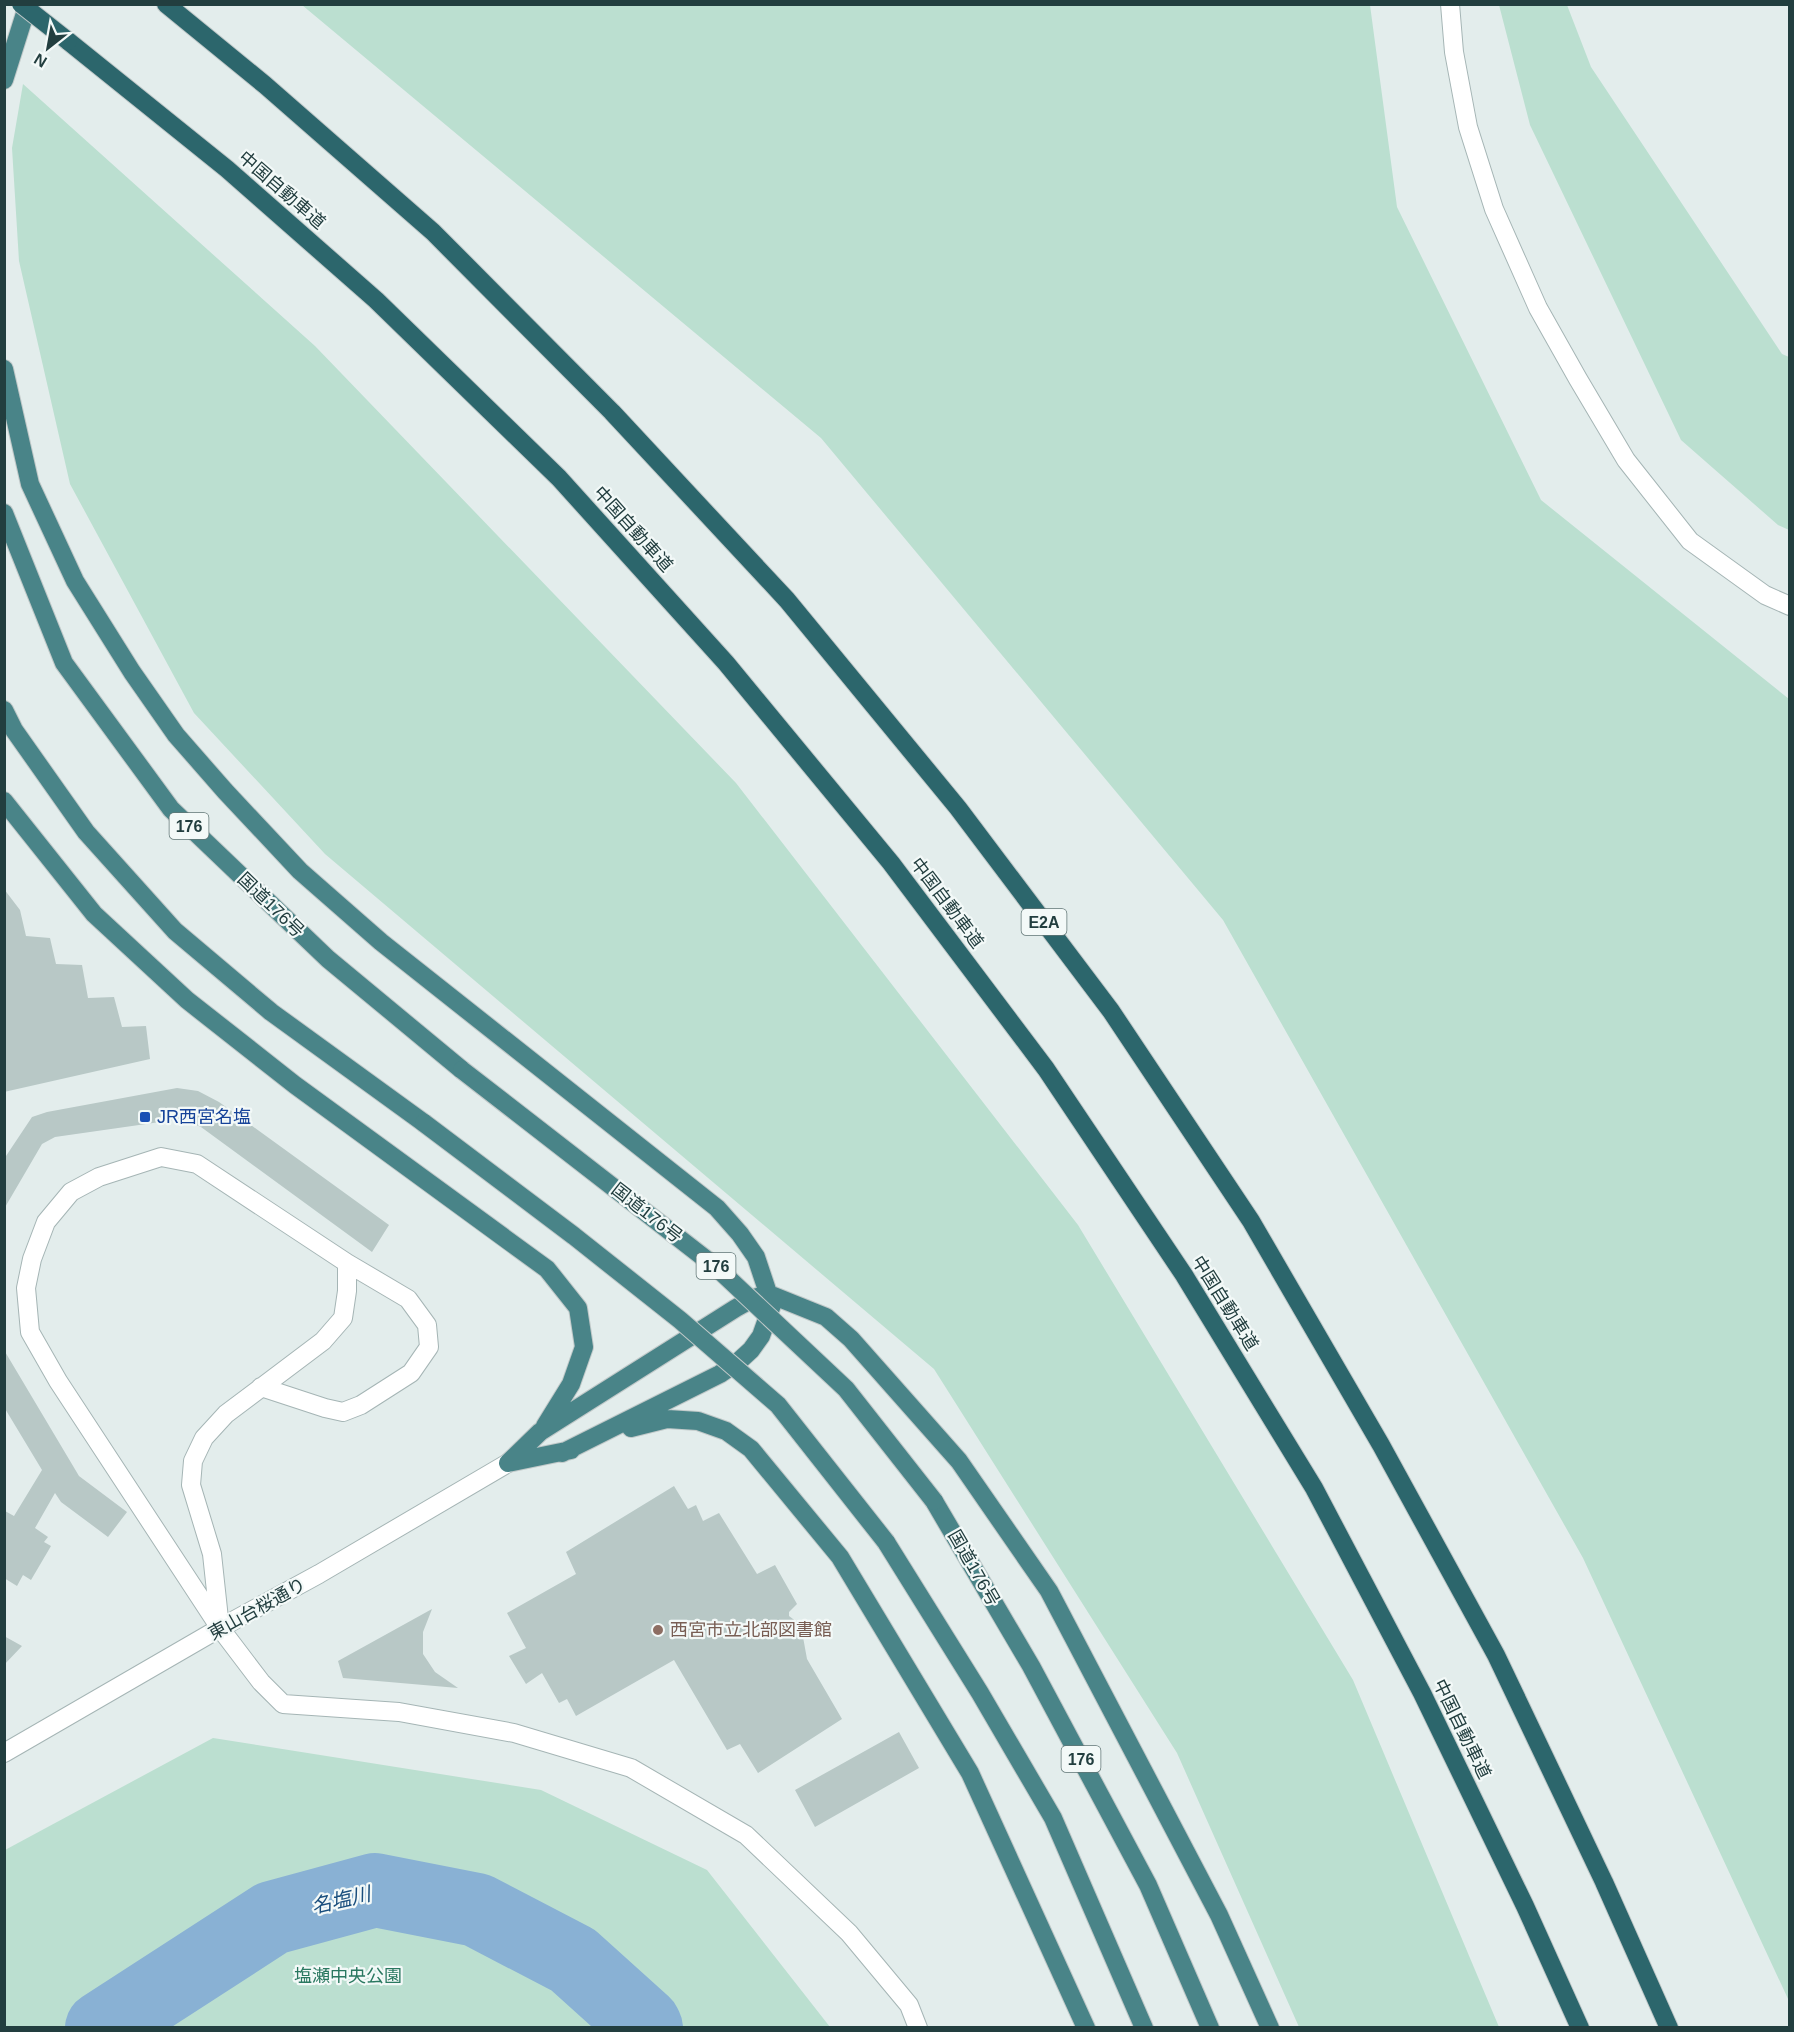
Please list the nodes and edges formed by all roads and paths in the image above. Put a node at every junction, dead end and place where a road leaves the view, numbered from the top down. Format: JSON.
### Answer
{"nodes":[{"id":1,"x":21,"y":4,"type":"edge"},
{"id":2,"x":28,"y":4,"type":"edge"},
{"id":3,"x":166,"y":4,"type":"edge"},
{"id":4,"x":1450,"y":4,"type":"edge"},
{"id":5,"x":4,"y":80,"type":"edge"},
{"id":6,"x":4,"y":369,"type":"edge"},
{"id":7,"x":4,"y":513,"type":"edge"},
{"id":8,"x":1790,"y":606,"type":"edge"},
{"id":9,"x":4,"y":710,"type":"edge"},
{"id":10,"x":4,"y":801,"type":"edge"},
{"id":11,"x":347,"y":1263,"type":"junction"},
{"id":12,"x":769,"y":1294,"type":"junction"},
{"id":13,"x":261,"y":1387,"type":"junction"},
{"id":14,"x":540,"y":1432,"type":"junction"},
{"id":15,"x":562,"y":1453,"type":"junction"},
{"id":16,"x":508,"y":1463,"type":"junction"},
{"id":17,"x":220,"y":1628,"type":"junction"},
{"id":18,"x":4,"y":1753,"type":"edge"},
{"id":19,"x":918,"y":2028,"type":"edge"},
{"id":20,"x":1086,"y":2028,"type":"edge"},
{"id":21,"x":1144,"y":2028,"type":"edge"},
{"id":22,"x":1210,"y":2028,"type":"edge"},
{"id":23,"x":1270,"y":2028,"type":"edge"},
{"id":24,"x":1580,"y":2028,"type":"edge"},
{"id":25,"x":1669,"y":2028,"type":"edge"}],
"edges":[{"from":1,"to":24,"type":"highway","name":"中国自動車道","bridge":true},
{"from":2,"to":5,"type":"highway"},
{"from":3,"to":25,"type":"highway","number":"E2A"},
{"from":4,"to":8,"type":"street"},
{"from":6,"to":12,"type":"highway"},
{"from":7,"to":22,"type":"highway","name":"国道176号","number":"176","bridge":true},
{"from":9,"to":21,"type":"highway","bridge":true},
{"from":10,"to":14,"type":"highway"},
{"from":11,"to":13,"type":"street"},
{"from":11,"to":13,"type":"street"},
{"from":11,"to":17,"type":"street"},
{"from":12,"to":14,"type":"highway"},
{"from":12,"to":15,"type":"highway"},
{"from":12,"to":23,"type":"highway"},
{"from":13,"to":17,"type":"street"},
{"from":14,"to":16,"type":"highway"},
{"from":15,"to":16,"type":"highway"},
{"from":15,"to":20,"type":"highway"},
{"from":16,"to":17,"type":"street","name":"東山台桜通り"},
{"from":17,"to":18,"type":"street","name":"東山台桜通り"},
{"from":17,"to":19,"type":"street"}]}
